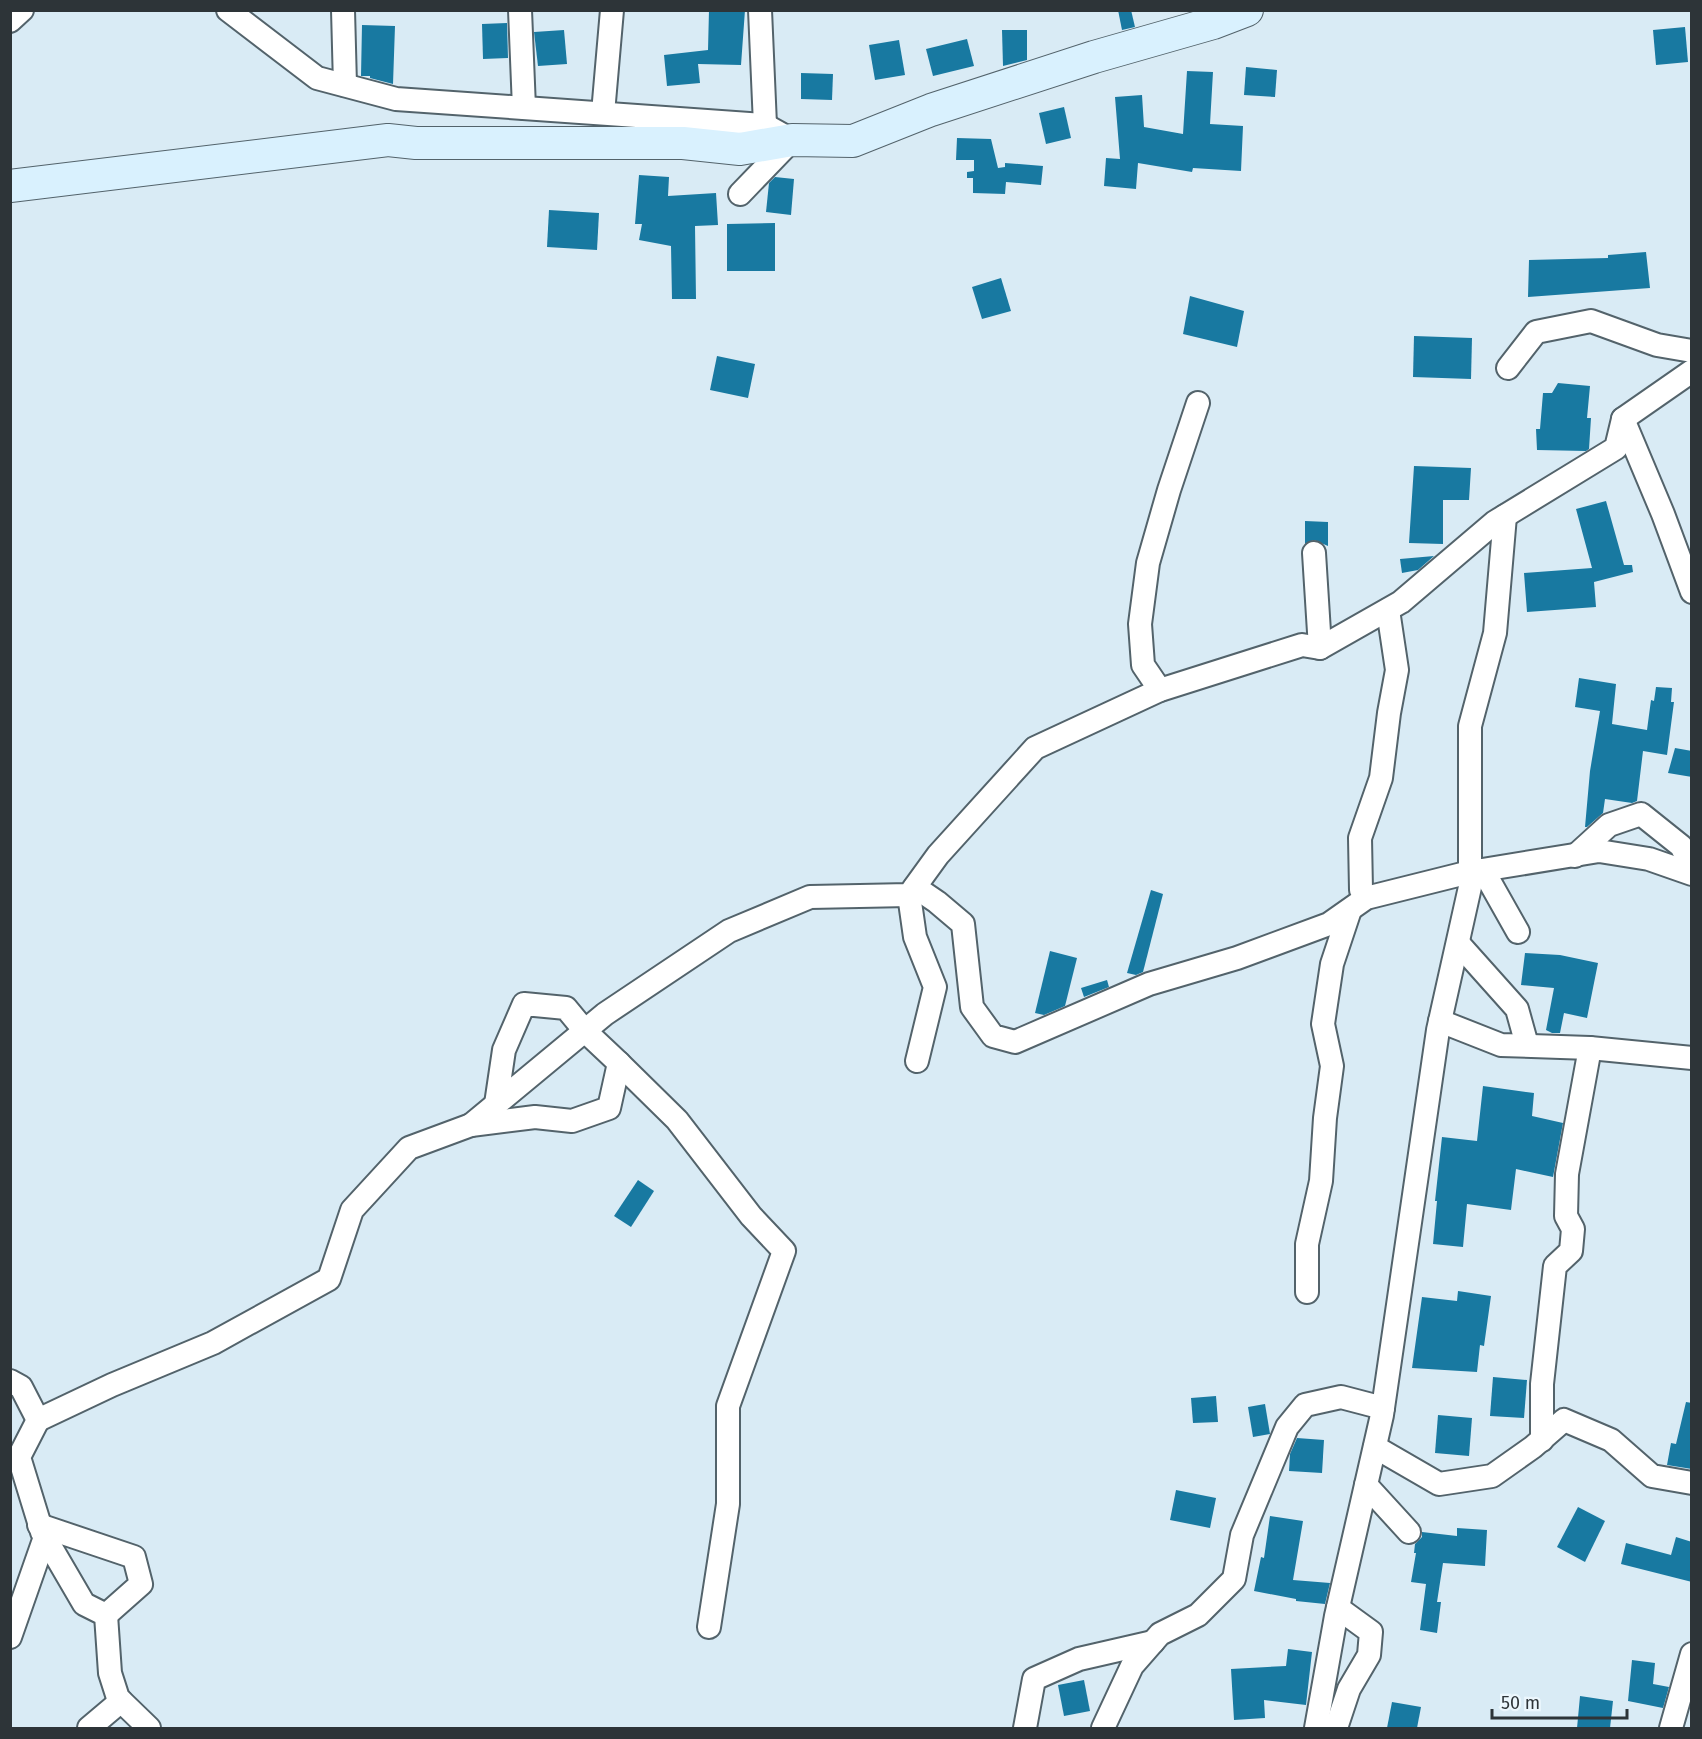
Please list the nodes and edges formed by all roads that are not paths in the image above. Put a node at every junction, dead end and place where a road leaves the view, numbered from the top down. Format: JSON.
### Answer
{"nodes":[{"id":1,"x":22,"y":10,"type":"edge"},
{"id":2,"x":228,"y":10,"type":"edge"},
{"id":3,"x":343,"y":10,"type":"edge"},
{"id":4,"x":520,"y":10,"type":"edge"},
{"id":5,"x":612,"y":10,"type":"edge"},
{"id":6,"x":760,"y":10,"type":"edge"},
{"id":7,"x":1247,"y":10,"type":"edge"},
{"id":8,"x":10,"y":21,"type":"edge"},
{"id":9,"x":345,"y":85,"type":"junction"},
{"id":10,"x":524,"y":108,"type":"junction"},
{"id":11,"x":603,"y":113,"type":"junction"},
{"id":12,"x":765,"y":125,"type":"junction"},
{"id":13,"x":792,"y":140,"type":"junction"},
{"id":14,"x":10,"y":186,"type":"edge"},
{"id":15,"x":740,"y":194,"type":"dead end"},
{"id":16,"x":1692,"y":351,"type":"edge"},
{"id":17,"x":1508,"y":368,"type":"dead end"},
{"id":18,"x":1692,"y":371,"type":"edge"},
{"id":19,"x":1198,"y":403,"type":"dead end"},
{"id":20,"x":1623,"y":419,"type":"junction"},
{"id":21,"x":1505,"y":516,"type":"junction"},
{"id":22,"x":1314,"y":553,"type":"dead end"},
{"id":23,"x":1692,"y":592,"type":"edge"},
{"id":24,"x":1388,"y":610,"type":"junction"},
{"id":25,"x":1320,"y":648,"type":"junction"},
{"id":26,"x":1160,"y":690,"type":"junction"},
{"id":27,"x":1575,"y":856,"type":"junction"},
{"id":28,"x":1692,"y":867,"type":"edge"},
{"id":29,"x":1477,"y":871,"type":"junction"},
{"id":30,"x":1692,"y":874,"type":"edge"},
{"id":31,"x":912,"y":891,"type":"junction"},
{"id":32,"x":1358,"y":904,"type":"junction"},
{"id":33,"x":1518,"y":932,"type":"dead end"},
{"id":34,"x":1458,"y":943,"type":"junction"},
{"id":35,"x":1440,"y":1021,"type":"junction"},
{"id":36,"x":585,"y":1031,"type":"junction"},
{"id":37,"x":1527,"y":1045,"type":"junction"},
{"id":38,"x":1590,"y":1048,"type":"junction"},
{"id":39,"x":1692,"y":1058,"type":"edge"},
{"id":40,"x":917,"y":1061,"type":"dead end"},
{"id":41,"x":619,"y":1063,"type":"junction"},
{"id":42,"x":496,"y":1104,"type":"junction"},
{"id":43,"x":471,"y":1125,"type":"junction"},
{"id":44,"x":1307,"y":1292,"type":"dead end"},
{"id":45,"x":10,"y":1381,"type":"edge"},
{"id":46,"x":1383,"y":1408,"type":"junction"},
{"id":47,"x":38,"y":1420,"type":"junction"},
{"id":48,"x":1542,"y":1440,"type":"junction"},
{"id":49,"x":1375,"y":1447,"type":"junction"},
{"id":50,"x":1692,"y":1483,"type":"edge"},
{"id":51,"x":1366,"y":1485,"type":"junction"},
{"id":52,"x":42,"y":1531,"type":"junction"},
{"id":53,"x":1409,"y":1532,"type":"dead end"},
{"id":54,"x":1338,"y":1608,"type":"junction"},
{"id":55,"x":106,"y":1615,"type":"junction"},
{"id":56,"x":709,"y":1627,"type":"dead end"},
{"id":57,"x":10,"y":1637,"type":"edge"},
{"id":58,"x":1153,"y":1642,"type":"junction"},
{"id":59,"x":1692,"y":1654,"type":"edge"},
{"id":60,"x":121,"y":1701,"type":"junction"},
{"id":61,"x":89,"y":1728,"type":"edge"},
{"id":62,"x":149,"y":1728,"type":"edge"},
{"id":63,"x":1025,"y":1728,"type":"edge"},
{"id":64,"x":1103,"y":1728,"type":"edge"},
{"id":65,"x":1316,"y":1728,"type":"edge"},
{"id":66,"x":1336,"y":1728,"type":"edge"},
{"id":67,"x":1671,"y":1728,"type":"edge"}],
"edges":[{"from":1,"to":8,"type":"street"},
{"from":2,"to":9,"type":"street"},
{"from":3,"to":9,"type":"street"},
{"from":4,"to":10,"type":"street"},
{"from":5,"to":11,"type":"street"},
{"from":6,"to":12,"type":"street"},
{"from":7,"to":13,"type":"street"},
{"from":9,"to":10,"type":"street"},
{"from":10,"to":11,"type":"street"},
{"from":11,"to":12,"type":"street"},
{"from":12,"to":13,"type":"street"},
{"from":13,"to":14,"type":"street"},
{"from":13,"to":15,"type":"street"},
{"from":16,"to":17,"type":"street"},
{"from":18,"to":20,"type":"street"},
{"from":19,"to":26,"type":"street"},
{"from":20,"to":21,"type":"street"},
{"from":20,"to":23,"type":"street"},
{"from":21,"to":24,"type":"street"},
{"from":21,"to":29,"type":"street"},
{"from":22,"to":25,"type":"street"},
{"from":24,"to":25,"type":"street"},
{"from":24,"to":32,"type":"street"},
{"from":25,"to":26,"type":"street"},
{"from":26,"to":31,"type":"street"},
{"from":27,"to":28,"type":"street"},
{"from":27,"to":29,"type":"street"},
{"from":27,"to":30,"type":"street"},
{"from":29,"to":32,"type":"street"},
{"from":29,"to":33,"type":"street"},
{"from":29,"to":34,"type":"street"},
{"from":31,"to":32,"type":"street"},
{"from":31,"to":36,"type":"street"},
{"from":31,"to":40,"type":"street"},
{"from":32,"to":44,"type":"street"},
{"from":34,"to":35,"type":"street"},
{"from":34,"to":37,"type":"street"},
{"from":35,"to":37,"type":"street"},
{"from":35,"to":46,"type":"street"},
{"from":36,"to":41,"type":"street"},
{"from":36,"to":42,"type":"street"},
{"from":36,"to":42,"type":"street"},
{"from":37,"to":38,"type":"street"},
{"from":38,"to":39,"type":"street"},
{"from":38,"to":48,"type":"street"},
{"from":41,"to":43,"type":"street"},
{"from":41,"to":56,"type":"street"},
{"from":42,"to":43,"type":"street"},
{"from":43,"to":47,"type":"street"},
{"from":45,"to":47,"type":"street"},
{"from":46,"to":49,"type":"street"},
{"from":46,"to":58,"type":"street"},
{"from":47,"to":52,"type":"street"},
{"from":48,"to":49,"type":"street"},
{"from":48,"to":50,"type":"street"},
{"from":49,"to":51,"type":"street"},
{"from":51,"to":53,"type":"street"},
{"from":51,"to":54,"type":"street"},
{"from":52,"to":55,"type":"street"},
{"from":52,"to":55,"type":"street"},
{"from":52,"to":57,"type":"street"},
{"from":54,"to":65,"type":"street"},
{"from":54,"to":66,"type":"street"},
{"from":55,"to":60,"type":"street"},
{"from":58,"to":63,"type":"street"},
{"from":58,"to":64,"type":"street"},
{"from":59,"to":67,"type":"street"},
{"from":60,"to":61,"type":"street"},
{"from":60,"to":62,"type":"street"}]}
